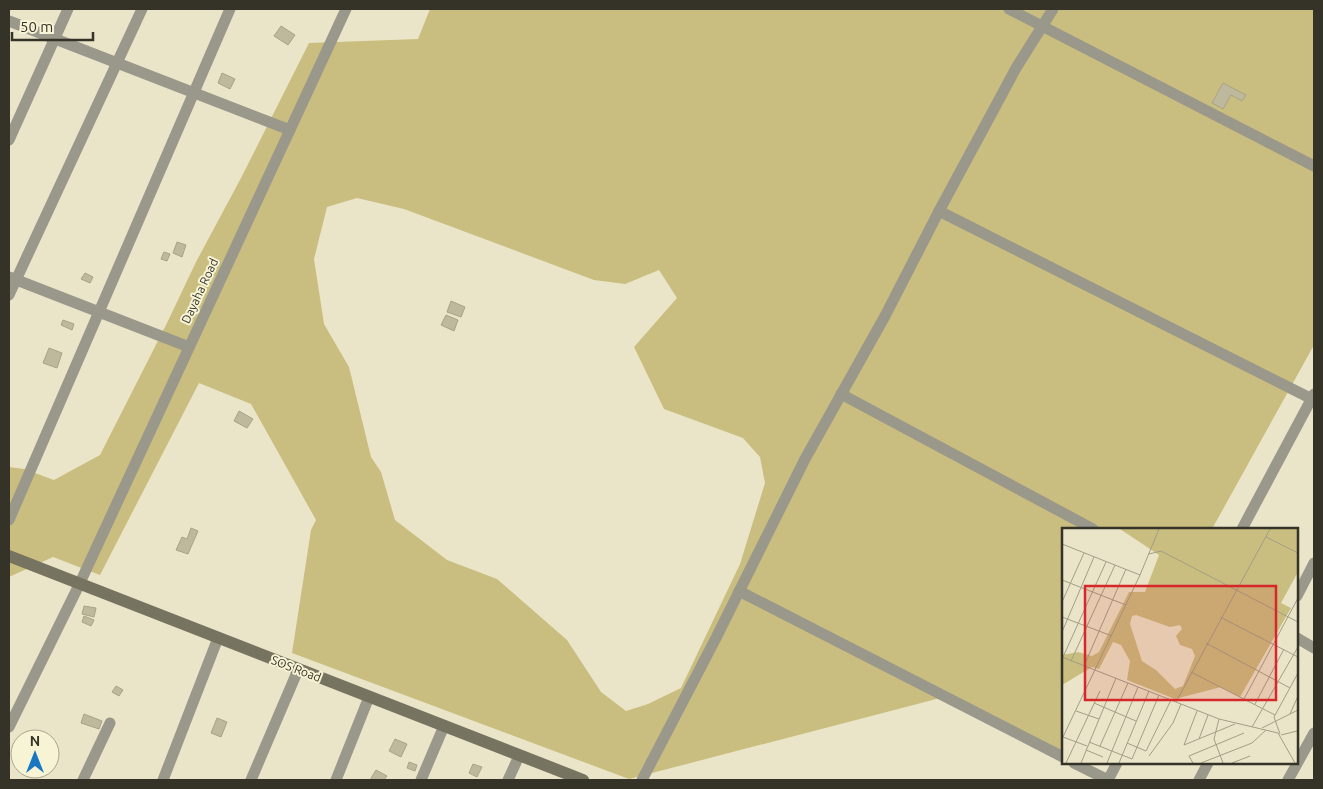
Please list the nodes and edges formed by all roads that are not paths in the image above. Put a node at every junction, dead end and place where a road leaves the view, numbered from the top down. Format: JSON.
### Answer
{"nodes":[{"id":1,"x":68,"y":9,"type":"edge"},
{"id":2,"x":142,"y":9,"type":"edge"},
{"id":3,"x":230,"y":9,"type":"edge"},
{"id":4,"x":346,"y":9,"type":"edge"},
{"id":5,"x":1009,"y":9,"type":"edge"},
{"id":6,"x":1053,"y":9,"type":"edge"},
{"id":7,"x":9,"y":21,"type":"edge"},
{"id":8,"x":1042,"y":26,"type":"junction"},
{"id":9,"x":54,"y":39,"type":"junction"},
{"id":10,"x":117,"y":63,"type":"junction"},
{"id":11,"x":194,"y":93,"type":"junction"},
{"id":12,"x":290,"y":130,"type":"junction"},
{"id":13,"x":9,"y":140,"type":"edge"},
{"id":14,"x":1314,"y":166,"type":"edge"},
{"id":15,"x":939,"y":211,"type":"junction"},
{"id":16,"x":12,"y":278,"type":"edge"},
{"id":17,"x":9,"y":295,"type":"edge"},
{"id":18,"x":189,"y":347,"type":"junction"},
{"id":19,"x":841,"y":394,"type":"junction"},
{"id":20,"x":1313,"y":397,"type":"edge"},
{"id":21,"x":9,"y":520,"type":"edge"},
{"id":22,"x":1091,"y":528,"type":"edge"},
{"id":23,"x":1243,"y":528,"type":"edge"},
{"id":24,"x":9,"y":556,"type":"edge"},
{"id":25,"x":1314,"y":563,"type":"edge"},
{"id":26,"x":80,"y":585,"type":"junction"},
{"id":27,"x":739,"y":591,"type":"junction"},
{"id":28,"x":1298,"y":594,"type":"edge"},
{"id":29,"x":218,"y":638,"type":"junction"},
{"id":30,"x":1298,"y":639,"type":"edge"},
{"id":31,"x":1314,"y":648,"type":"edge"},
{"id":32,"x":298,"y":670,"type":"junction"},
{"id":33,"x":369,"y":697,"type":"junction"},
{"id":34,"x":110,"y":723,"type":"dead end"},
{"id":35,"x":444,"y":726,"type":"junction"},
{"id":36,"x":9,"y":727,"type":"edge"},
{"id":37,"x":1314,"y":733,"type":"edge"},
{"id":38,"x":519,"y":756,"type":"junction"},
{"id":39,"x":1062,"y":756,"type":"edge"},
{"id":40,"x":1298,"y":762,"type":"edge"},
{"id":41,"x":1076,"y":764,"type":"edge"},
{"id":42,"x":1116,"y":764,"type":"edge"},
{"id":43,"x":1207,"y":764,"type":"edge"},
{"id":44,"x":1297,"y":764,"type":"edge"},
{"id":45,"x":83,"y":780,"type":"edge"},
{"id":46,"x":163,"y":780,"type":"edge"},
{"id":47,"x":251,"y":780,"type":"edge"},
{"id":48,"x":336,"y":780,"type":"edge"},
{"id":49,"x":421,"y":780,"type":"edge"},
{"id":50,"x":508,"y":780,"type":"edge"},
{"id":51,"x":583,"y":780,"type":"edge"},
{"id":52,"x":642,"y":780,"type":"edge"},
{"id":53,"x":1108,"y":780,"type":"edge"},
{"id":54,"x":1199,"y":780,"type":"edge"},
{"id":55,"x":1288,"y":780,"type":"edge"}],
"edges":[{"from":1,"to":9,"type":"street"},
{"from":2,"to":10,"type":"street"},
{"from":3,"to":11,"type":"street"},
{"from":4,"to":12,"type":"street","name":"Dayaha Road"},
{"from":5,"to":8,"type":"street"},
{"from":6,"to":8,"type":"street"},
{"from":7,"to":9,"type":"street"},
{"from":8,"to":14,"type":"street"},
{"from":8,"to":15,"type":"street"},
{"from":9,"to":10,"type":"street"},
{"from":9,"to":13,"type":"street"},
{"from":10,"to":11,"type":"street"},
{"from":10,"to":16,"type":"street"},
{"from":11,"to":12,"type":"street"},
{"from":11,"to":21,"type":"street"},
{"from":12,"to":18,"type":"street","name":"Dayaha Road"},
{"from":15,"to":19,"type":"street"},
{"from":15,"to":20,"type":"street"},
{"from":16,"to":17,"type":"street"},
{"from":16,"to":18,"type":"street"},
{"from":18,"to":26,"type":"street","name":"Dayaha Road"},
{"from":19,"to":22,"type":"street"},
{"from":19,"to":27,"type":"street"},
{"from":20,"to":23,"type":"street"},
{"from":24,"to":26,"type":"street","name":"SOS Road"},
{"from":25,"to":28,"type":"street"},
{"from":26,"to":29,"type":"street","name":"SOS Road"},
{"from":26,"to":36,"type":"street","name":"Dayaha Road"},
{"from":27,"to":39,"type":"street"},
{"from":27,"to":52,"type":"street"},
{"from":29,"to":32,"type":"street","name":"SOS Road"},
{"from":29,"to":46,"type":"street"},
{"from":30,"to":31,"type":"street"},
{"from":32,"to":33,"type":"street","name":"SOS Road"},
{"from":32,"to":47,"type":"street"},
{"from":33,"to":35,"type":"street","name":"SOS Road"},
{"from":33,"to":48,"type":"street"},
{"from":34,"to":45,"type":"street"},
{"from":35,"to":38,"type":"street","name":"SOS Road"},
{"from":35,"to":49,"type":"street"},
{"from":37,"to":40,"type":"street"},
{"from":38,"to":50,"type":"street"},
{"from":38,"to":51,"type":"street","name":"SOS Road"},
{"from":41,"to":53,"type":"street"},
{"from":42,"to":53,"type":"street"},
{"from":43,"to":54,"type":"street"},
{"from":44,"to":55,"type":"street"}]}
